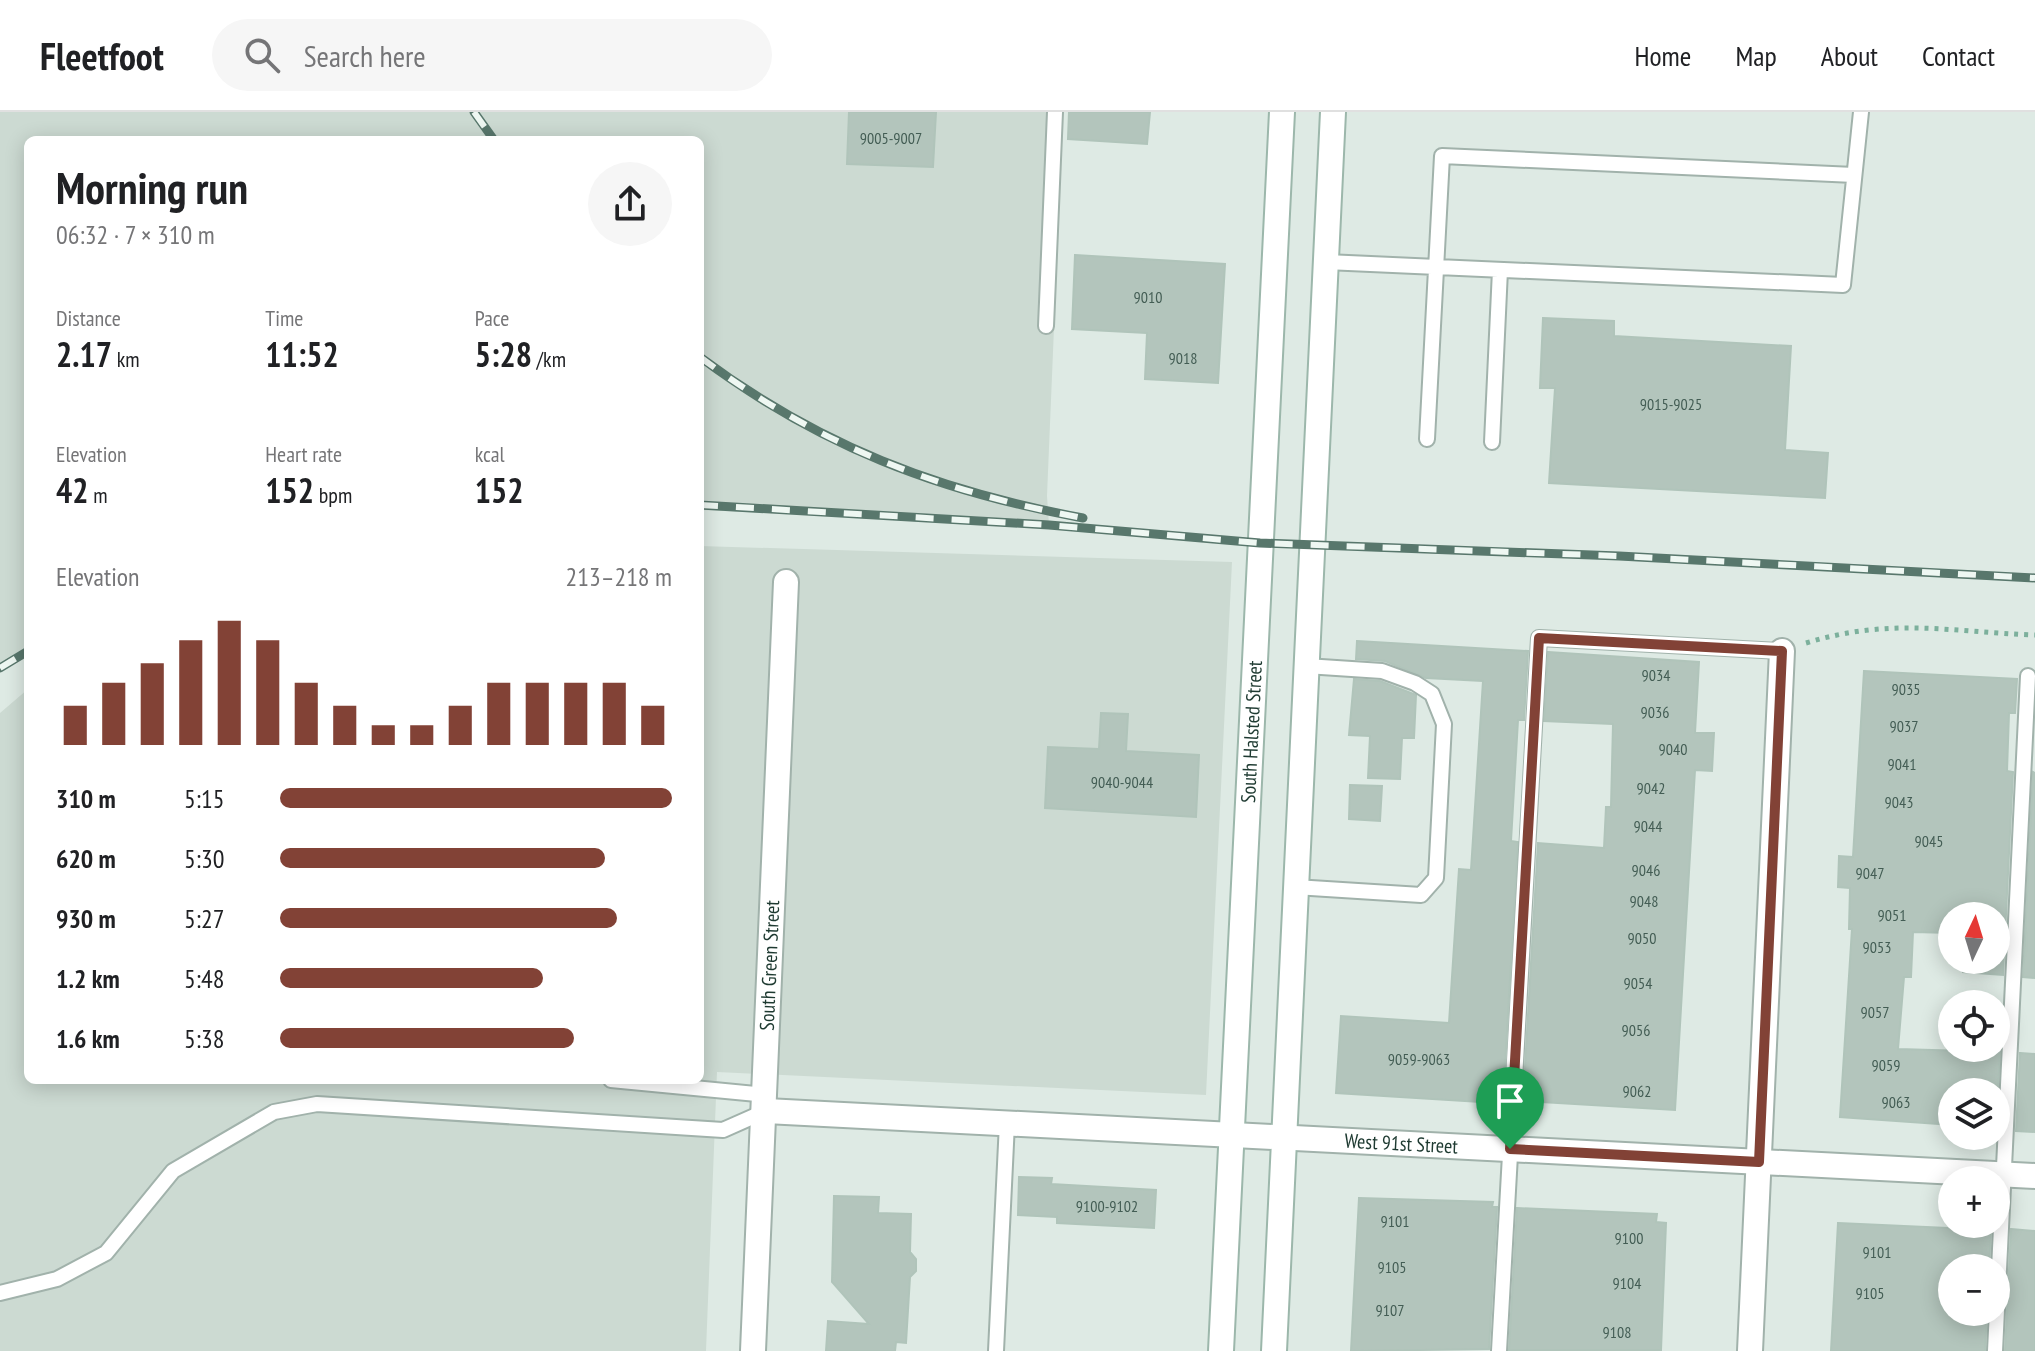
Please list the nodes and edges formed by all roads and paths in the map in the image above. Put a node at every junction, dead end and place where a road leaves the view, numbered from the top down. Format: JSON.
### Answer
{"nodes":[{"id":1,"x":1055,"y":112,"type":"edge"},
{"id":2,"x":1282,"y":112,"type":"edge"},
{"id":3,"x":1333,"y":112,"type":"edge"},
{"id":4,"x":1861,"y":112,"type":"edge"},
{"id":5,"x":1854,"y":175,"type":"junction"},
{"id":6,"x":1326,"y":262,"type":"junction"},
{"id":7,"x":1437,"y":267,"type":"junction"},
{"id":8,"x":1500,"y":270,"type":"junction"},
{"id":9,"x":1046,"y":326,"type":"dead end"},
{"id":10,"x":1427,"y":439,"type":"dead end"},
{"id":11,"x":1492,"y":442,"type":"dead end"},
{"id":12,"x":786,"y":582,"type":"dead end"},
{"id":13,"x":2035,"y":635,"type":"edge"},
{"id":14,"x":1782,"y":651,"type":"junction"},
{"id":15,"x":1306,"y":666,"type":"junction"},
{"id":16,"x":2028,"y":676,"type":"dead end"},
{"id":17,"x":1295,"y":887,"type":"junction"},
{"id":18,"x":638,"y":1084,"type":"edge"},
{"id":19,"x":766,"y":1103,"type":"junction"},
{"id":20,"x":1007,"y":1123,"type":"junction"},
{"id":21,"x":1232,"y":1135,"type":"junction"},
{"id":22,"x":1283,"y":1138,"type":"junction"},
{"id":23,"x":1510,"y":1149,"type":"junction"},
{"id":24,"x":1759,"y":1162,"type":"junction"},
{"id":25,"x":2004,"y":1166,"type":"edge"},
{"id":26,"x":1938,"y":1171,"type":"edge"},
{"id":27,"x":2010,"y":1175,"type":"edge"},
{"id":28,"x":2035,"y":1176,"type":"edge"},
{"id":29,"x":2001,"y":1238,"type":"edge"},
{"id":30,"x":0,"y":1293,"type":"edge"},
{"id":31,"x":753,"y":1351,"type":"edge"},
{"id":32,"x":996,"y":1351,"type":"edge"},
{"id":33,"x":1221,"y":1351,"type":"edge"},
{"id":34,"x":1274,"y":1351,"type":"edge"},
{"id":35,"x":1499,"y":1351,"type":"edge"},
{"id":36,"x":1750,"y":1351,"type":"edge"},
{"id":37,"x":1995,"y":1351,"type":"edge"}],
"edges":[{"from":1,"to":9,"type":"lane"},
{"from":2,"to":21,"type":"street","name":"South Halsted Street"},
{"from":3,"to":6,"type":"street"},
{"from":4,"to":5,"type":"lane"},
{"from":5,"to":7,"type":"lane"},
{"from":5,"to":8,"type":"lane"},
{"from":6,"to":7,"type":"lane"},
{"from":6,"to":15,"type":"street"},
{"from":7,"to":8,"type":"lane"},
{"from":7,"to":10,"type":"lane"},
{"from":8,"to":11,"type":"lane"},
{"from":12,"to":19,"type":"street","name":"South Green Street"},
{"from":13,"to":14,"type":"path"},
{"from":14,"to":23,"type":"lane"},
{"from":14,"to":24,"type":"street"},
{"from":15,"to":17,"type":"street"},
{"from":15,"to":17,"type":"lane"},
{"from":16,"to":25,"type":"lane"},
{"from":17,"to":22,"type":"street"},
{"from":18,"to":19,"type":"lane"},
{"from":19,"to":20,"type":"street","name":"West 91st Street"},
{"from":19,"to":30,"type":"lane"},
{"from":19,"to":31,"type":"street","name":"South Green Street"},
{"from":20,"to":21,"type":"street","name":"West 91st Street"},
{"from":20,"to":32,"type":"lane"},
{"from":21,"to":22,"type":"street","name":"West 91st Street"},
{"from":21,"to":33,"type":"street","name":"South Halsted Street"},
{"from":22,"to":23,"type":"street","name":"West 91st Street"},
{"from":22,"to":34,"type":"street"},
{"from":23,"to":24,"type":"street","name":"West 91st Street"},
{"from":23,"to":35,"type":"lane"},
{"from":24,"to":26,"type":"street","name":"West 91st Street"},
{"from":24,"to":36,"type":"street"},
{"from":27,"to":28,"type":"street","name":"West 91st Street"},
{"from":29,"to":37,"type":"lane"}]}
